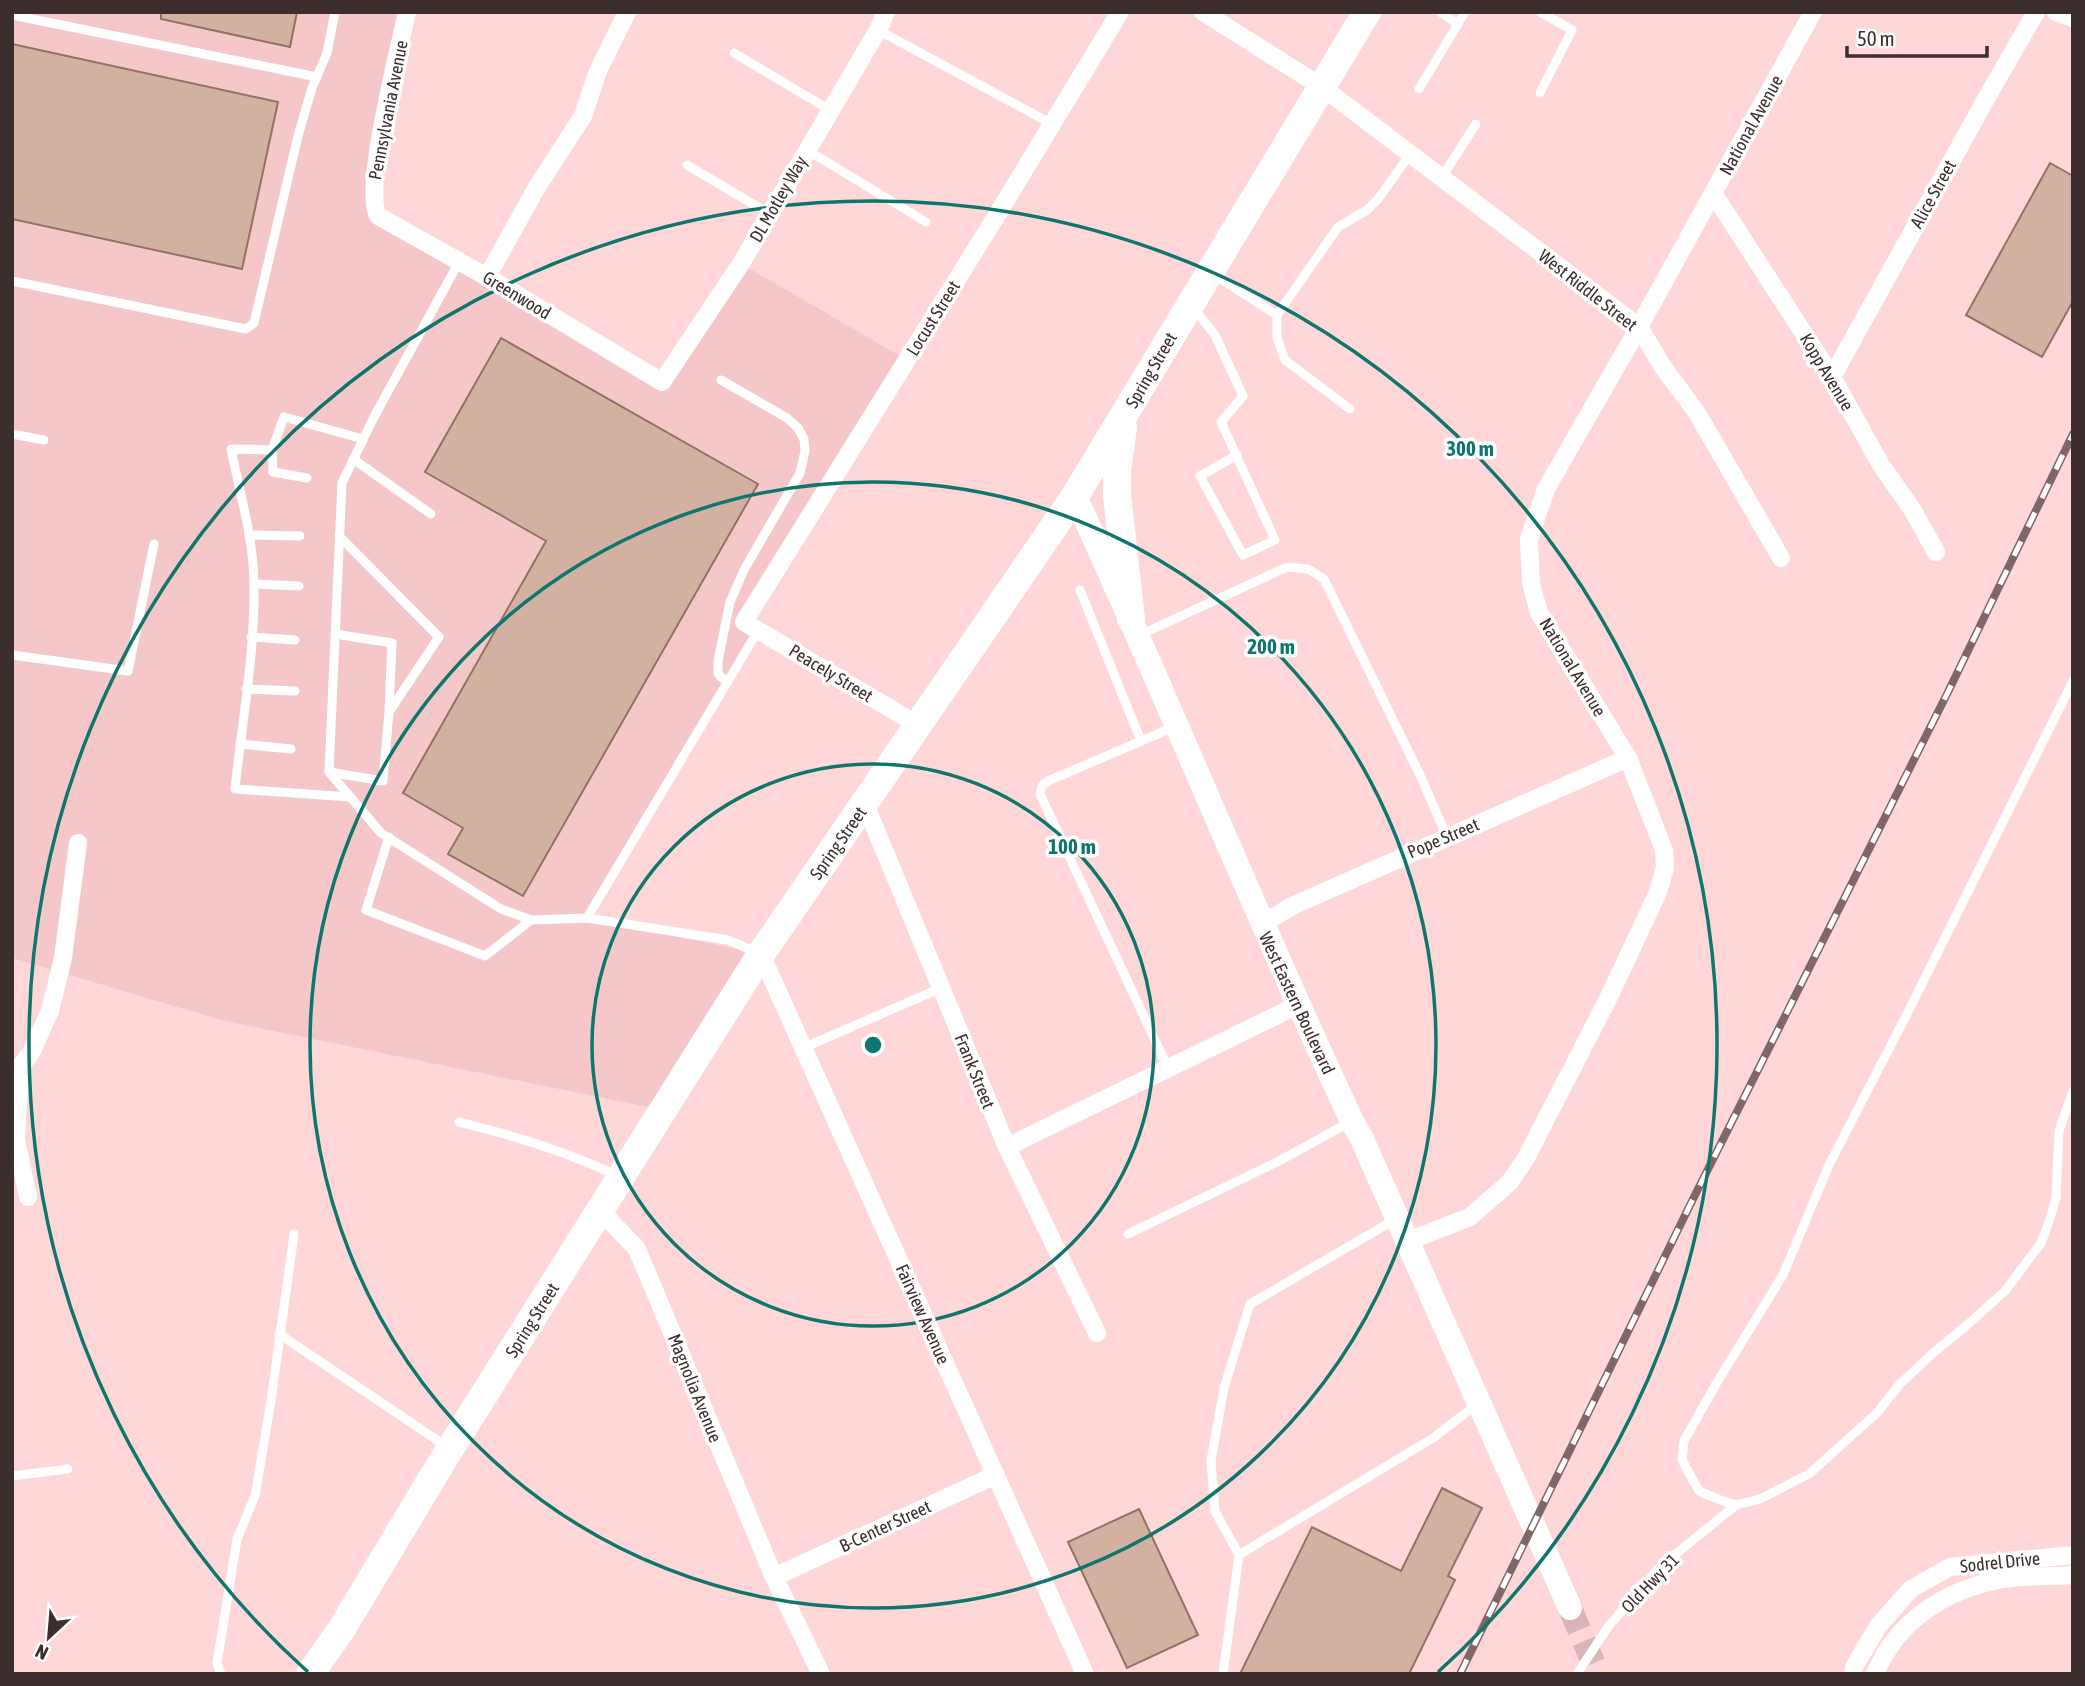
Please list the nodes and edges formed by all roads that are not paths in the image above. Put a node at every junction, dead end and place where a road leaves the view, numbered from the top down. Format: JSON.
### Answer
{"nodes":[{"id":1,"x":335,"y":12,"type":"edge"},
{"id":2,"x":407,"y":12,"type":"edge"},
{"id":3,"x":627,"y":12,"type":"edge"},
{"id":4,"x":886,"y":12,"type":"edge"},
{"id":5,"x":1120,"y":12,"type":"edge"},
{"id":6,"x":1203,"y":12,"type":"edge"},
{"id":7,"x":1367,"y":12,"type":"edge"},
{"id":8,"x":1440,"y":12,"type":"edge"},
{"id":9,"x":1465,"y":12,"type":"edge"},
{"id":10,"x":1541,"y":12,"type":"edge"},
{"id":11,"x":1813,"y":12,"type":"edge"},
{"id":12,"x":2036,"y":12,"type":"edge"},
{"id":13,"x":2056,"y":12,"type":"edge"},
{"id":14,"x":12,"y":15,"type":"edge"},
{"id":15,"x":2073,"y":18,"type":"edge"},
{"id":16,"x":1458,"y":24,"type":"junction"},
{"id":17,"x":878,"y":30,"type":"junction"},
{"id":18,"x":734,"y":53,"type":"dead end"},
{"id":19,"x":317,"y":77,"type":"junction"},
{"id":20,"x":1322,"y":87,"type":"junction"},
{"id":21,"x":1419,"y":89,"type":"dead end"},
{"id":22,"x":1540,"y":93,"type":"dead end"},
{"id":23,"x":830,"y":110,"type":"junction"},
{"id":24,"x":1052,"y":124,"type":"junction"},
{"id":25,"x":1476,"y":124,"type":"dead end"},
{"id":26,"x":807,"y":150,"type":"junction"},
{"id":27,"x":1411,"y":153,"type":"junction"},
{"id":28,"x":687,"y":165,"type":"dead end"},
{"id":29,"x":1442,"y":177,"type":"junction"},
{"id":30,"x":1713,"y":193,"type":"junction"},
{"id":31,"x":373,"y":208,"type":"joint"},
{"id":32,"x":770,"y":214,"type":"junction"},
{"id":33,"x":926,"y":222,"type":"dead end"},
{"id":34,"x":459,"y":262,"type":"junction"},
{"id":35,"x":1209,"y":271,"type":"junction"},
{"id":36,"x":487,"y":277,"type":"junction"},
{"id":37,"x":12,"y":281,"type":"edge"},
{"id":38,"x":1189,"y":303,"type":"junction"},
{"id":39,"x":1277,"y":315,"type":"junction"},
{"id":40,"x":1639,"y":327,"type":"junction"},
{"id":41,"x":1832,"y":377,"type":"junction"},
{"id":42,"x":721,"y":380,"type":"dead end"},
{"id":43,"x":662,"y":382,"type":"joint"},
{"id":44,"x":1350,"y":409,"type":"dead end"},
{"id":45,"x":1125,"y":413,"type":"junction"},
{"id":46,"x":12,"y":434,"type":"edge"},
{"id":47,"x":363,"y":439,"type":"junction"},
{"id":48,"x":44,"y":440,"type":"dead end"},
{"id":49,"x":272,"y":450,"type":"junction"},
{"id":50,"x":1237,"y":455,"type":"junction"},
{"id":51,"x":353,"y":459,"type":"junction"},
{"id":52,"x":307,"y":478,"type":"dead end"},
{"id":53,"x":1075,"y":496,"type":"junction"},
{"id":54,"x":431,"y":514,"type":"dead end"},
{"id":55,"x":249,"y":535,"type":"junction"},
{"id":56,"x":300,"y":536,"type":"dead end"},
{"id":57,"x":339,"y":536,"type":"junction"},
{"id":58,"x":154,"y":544,"type":"dead end"},
{"id":59,"x":1936,"y":552,"type":"dead end"},
{"id":60,"x":1781,"y":558,"type":"dead end"},
{"id":61,"x":254,"y":584,"type":"junction"},
{"id":62,"x":299,"y":586,"type":"dead end"},
{"id":63,"x":1080,"y":590,"type":"dead end"},
{"id":64,"x":752,"y":625,"type":"junction"},
{"id":65,"x":1135,"y":627,"type":"junction"},
{"id":66,"x":335,"y":634,"type":"junction"},
{"id":67,"x":251,"y":637,"type":"junction"},
{"id":68,"x":295,"y":640,"type":"dead end"},
{"id":69,"x":12,"y":655,"type":"edge"},
{"id":70,"x":2073,"y":681,"type":"edge"},
{"id":71,"x":728,"y":682,"type":"junction"},
{"id":72,"x":246,"y":689,"type":"junction"},
{"id":73,"x":295,"y":691,"type":"dead end"},
{"id":74,"x":389,"y":712,"type":"junction"},
{"id":75,"x":918,"y":725,"type":"junction"},
{"id":76,"x":1177,"y":726,"type":"junction"},
{"id":77,"x":1141,"y":741,"type":"junction"},
{"id":78,"x":240,"y":744,"type":"junction"},
{"id":79,"x":291,"y":749,"type":"dead end"},
{"id":80,"x":1628,"y":758,"type":"junction"},
{"id":81,"x":329,"y":772,"type":"junction"},
{"id":82,"x":350,"y":797,"type":"junction"},
{"id":83,"x":865,"y":804,"type":"junction"},
{"id":84,"x":388,"y":837,"type":"junction"},
{"id":85,"x":1447,"y":837,"type":"junction"},
{"id":86,"x":78,"y":843,"type":"dead end"},
{"id":87,"x":587,"y":918,"type":"junction"},
{"id":88,"x":531,"y":920,"type":"junction"},
{"id":89,"x":1259,"y":920,"type":"junction"},
{"id":90,"x":761,"y":954,"type":"junction"},
{"id":91,"x":941,"y":988,"type":"junction"},
{"id":92,"x":1298,"y":1005,"type":"junction"},
{"id":93,"x":803,"y":1048,"type":"junction"},
{"id":94,"x":16,"y":1068,"type":"edge"},
{"id":95,"x":1168,"y":1069,"type":"junction"},
{"id":96,"x":2073,"y":1091,"type":"edge"},
{"id":97,"x":1352,"y":1121,"type":"junction"},
{"id":98,"x":459,"y":1122,"type":"dead end"},
{"id":99,"x":14,"y":1137,"type":"edge"},
{"id":100,"x":1007,"y":1147,"type":"junction"},
{"id":101,"x":621,"y":1177,"type":"junction"},
{"id":102,"x":27,"y":1197,"type":"dead end"},
{"id":103,"x":600,"y":1210,"type":"junction"},
{"id":104,"x":1396,"y":1219,"type":"junction"},
{"id":105,"x":294,"y":1234,"type":"dead end"},
{"id":106,"x":1128,"y":1234,"type":"dead end"},
{"id":107,"x":1406,"y":1242,"type":"junction"},
{"id":108,"x":279,"y":1334,"type":"junction"},
{"id":109,"x":1097,"y":1334,"type":"dead end"},
{"id":110,"x":1478,"y":1403,"type":"junction"},
{"id":111,"x":451,"y":1449,"type":"junction"},
{"id":112,"x":68,"y":1469,"type":"dead end"},
{"id":113,"x":996,"y":1475,"type":"junction"},
{"id":114,"x":12,"y":1476,"type":"edge"},
{"id":115,"x":1736,"y":1505,"type":"junction"},
{"id":116,"x":1239,"y":1555,"type":"junction"},
{"id":117,"x":2073,"y":1555,"type":"edge"},
{"id":118,"x":2073,"y":1575,"type":"edge"},
{"id":119,"x":774,"y":1577,"type":"junction"},
{"id":120,"x":1570,"y":1608,"type":"tunnel mouth"},
{"id":121,"x":221,"y":1674,"type":"edge"},
{"id":122,"x":310,"y":1674,"type":"edge"},
{"id":123,"x":821,"y":1674,"type":"edge"},
{"id":124,"x":1085,"y":1674,"type":"edge"},
{"id":125,"x":1223,"y":1674,"type":"edge"},
{"id":126,"x":1577,"y":1674,"type":"edge"},
{"id":127,"x":1853,"y":1674,"type":"edge"},
{"id":128,"x":1875,"y":1674,"type":"edge"}],
"edges":[{"from":1,"to":19,"type":"lane"},
{"from":2,"to":31,"type":"street","name":"Pennsylvania Avenue"},
{"from":3,"to":36,"type":"street"},
{"from":4,"to":17,"type":"street","name":"DL Motley Way"},
{"from":5,"to":24,"type":"street","name":"Locust Street"},
{"from":6,"to":20,"type":"street","name":"West Riddle Street"},
{"from":7,"to":20,"type":"main road","name":"Spring Street"},
{"from":8,"to":16,"type":"lane"},
{"from":9,"to":16,"type":"lane"},
{"from":10,"to":22,"type":"lane"},
{"from":11,"to":30,"type":"street","name":"National Avenue"},
{"from":12,"to":41,"type":"street","name":"Alice Street"},
{"from":13,"to":15,"type":"street"},
{"from":14,"to":19,"type":"lane"},
{"from":16,"to":21,"type":"lane"},
{"from":17,"to":23,"type":"street","name":"DL Motley Way"},
{"from":17,"to":24,"type":"lane"},
{"from":18,"to":23,"type":"lane"},
{"from":19,"to":37,"type":"lane"},
{"from":20,"to":27,"type":"street","name":"West Riddle Street"},
{"from":20,"to":35,"type":"main road","name":"Spring Street"},
{"from":23,"to":26,"type":"street","name":"DL Motley Way"},
{"from":24,"to":64,"type":"street","name":"Locust Street"},
{"from":25,"to":29,"type":"lane"},
{"from":26,"to":32,"type":"street","name":"DL Motley Way"},
{"from":26,"to":33,"type":"lane"},
{"from":27,"to":29,"type":"street","name":"West Riddle Street"},
{"from":27,"to":39,"type":"lane"},
{"from":28,"to":32,"type":"lane"},
{"from":29,"to":40,"type":"street","name":"West Riddle Street"},
{"from":30,"to":40,"type":"street","name":"National Avenue"},
{"from":30,"to":41,"type":"street","name":"Kopp Avenue"},
{"from":31,"to":34,"type":"street","name":"Greenwood"},
{"from":32,"to":43,"type":"street","name":"DL Motley Way"},
{"from":34,"to":36,"type":"street","name":"Greenwood"},
{"from":34,"to":47,"type":"lane"},
{"from":35,"to":38,"type":"main road","name":"Spring Street"},
{"from":35,"to":39,"type":"lane"},
{"from":36,"to":43,"type":"street","name":"Greenwood"},
{"from":38,"to":45,"type":"main road","name":"Spring Street"},
{"from":38,"to":50,"type":"lane"},
{"from":39,"to":44,"type":"lane"},
{"from":40,"to":60,"type":"street","name":"West Riddle Street"},
{"from":40,"to":80,"type":"street","name":"National Avenue"},
{"from":41,"to":59,"type":"street","name":"Kopp Avenue"},
{"from":42,"to":71,"type":"lane"},
{"from":45,"to":53,"type":"main road","name":"Spring Street"},
{"from":45,"to":65,"type":"main road"},
{"from":46,"to":48,"type":"lane"},
{"from":47,"to":49,"type":"lane"},
{"from":47,"to":51,"type":"lane"},
{"from":49,"to":52,"type":"lane"},
{"from":49,"to":55,"type":"lane"},
{"from":50,"to":50,"type":"lane"},
{"from":51,"to":54,"type":"lane"},
{"from":51,"to":57,"type":"lane"},
{"from":53,"to":65,"type":"main road","name":"West Eastern Boulevard"},
{"from":53,"to":75,"type":"main road","name":"Spring Street"},
{"from":55,"to":56,"type":"lane"},
{"from":55,"to":61,"type":"lane"},
{"from":57,"to":66,"type":"lane"},
{"from":57,"to":74,"type":"lane"},
{"from":58,"to":69,"type":"lane"},
{"from":61,"to":62,"type":"lane"},
{"from":61,"to":67,"type":"lane"},
{"from":63,"to":77,"type":"lane"},
{"from":64,"to":71,"type":"lane"},
{"from":64,"to":75,"type":"street","name":"Peacely Street"},
{"from":65,"to":76,"type":"main road","name":"West Eastern Boulevard"},
{"from":65,"to":85,"type":"lane"},
{"from":66,"to":74,"type":"lane"},
{"from":66,"to":81,"type":"lane"},
{"from":67,"to":68,"type":"lane"},
{"from":67,"to":72,"type":"lane"},
{"from":70,"to":115,"type":"lane"},
{"from":71,"to":87,"type":"lane"},
{"from":72,"to":73,"type":"lane"},
{"from":72,"to":78,"type":"lane"},
{"from":74,"to":81,"type":"lane"},
{"from":75,"to":83,"type":"main road","name":"Spring Street"},
{"from":76,"to":77,"type":"lane"},
{"from":76,"to":89,"type":"main road","name":"West Eastern Boulevard"},
{"from":77,"to":95,"type":"lane"},
{"from":78,"to":79,"type":"lane"},
{"from":78,"to":82,"type":"lane"},
{"from":80,"to":85,"type":"street","name":"Pope Street"},
{"from":80,"to":107,"type":"street","name":"National Avenue"},
{"from":81,"to":82,"type":"lane"},
{"from":82,"to":84,"type":"lane"},
{"from":83,"to":90,"type":"main road","name":"Spring Street"},
{"from":83,"to":91,"type":"street","name":"Frank Street"},
{"from":84,"to":88,"type":"lane"},
{"from":84,"to":88,"type":"lane"},
{"from":85,"to":89,"type":"street","name":"Pope Street"},
{"from":86,"to":94,"type":"street"},
{"from":87,"to":88,"type":"lane"},
{"from":87,"to":90,"type":"lane"},
{"from":89,"to":92,"type":"main road","name":"West Eastern Boulevard"},
{"from":90,"to":93,"type":"street","name":"Fairview Avenue"},
{"from":90,"to":101,"type":"main road","name":"Spring Street"},
{"from":91,"to":93,"type":"lane"},
{"from":91,"to":100,"type":"street","name":"Frank Street"},
{"from":92,"to":95,"type":"street"},
{"from":92,"to":97,"type":"main road","name":"West Eastern Boulevard"},
{"from":93,"to":113,"type":"street","name":"Fairview Avenue"},
{"from":94,"to":99,"type":"street"},
{"from":95,"to":100,"type":"street"},
{"from":96,"to":115,"type":"lane"},
{"from":97,"to":104,"type":"main road","name":"West Eastern Boulevard"},
{"from":97,"to":106,"type":"lane"},
{"from":98,"to":101,"type":"lane"},
{"from":99,"to":102,"type":"street"},
{"from":100,"to":109,"type":"street","name":"Frank Street"},
{"from":101,"to":103,"type":"main road","name":"Spring Street"},
{"from":103,"to":111,"type":"main road","name":"Spring Street"},
{"from":103,"to":119,"type":"street","name":"Magnolia Avenue"},
{"from":104,"to":107,"type":"main road","name":"West Eastern Boulevard"},
{"from":104,"to":116,"type":"lane"},
{"from":105,"to":108,"type":"lane"},
{"from":107,"to":110,"type":"main road","name":"West Eastern Boulevard"},
{"from":108,"to":111,"type":"lane"},
{"from":108,"to":121,"type":"lane"},
{"from":110,"to":116,"type":"lane"},
{"from":110,"to":120,"type":"main road","name":"West Eastern Boulevard"},
{"from":111,"to":122,"type":"main road","name":"Spring Street"},
{"from":112,"to":114,"type":"lane"},
{"from":113,"to":119,"type":"street","name":"B-Center Street"},
{"from":113,"to":124,"type":"street","name":"Fairview Avenue"},
{"from":115,"to":126,"type":"lane","name":"Old Hwy 31"},
{"from":116,"to":125,"type":"lane"},
{"from":117,"to":127,"type":"street","name":"Sodrel Drive"},
{"from":118,"to":128,"type":"street","name":"Sodrel Drive"},
{"from":119,"to":123,"type":"street","name":"Magnolia Avenue"}]}
